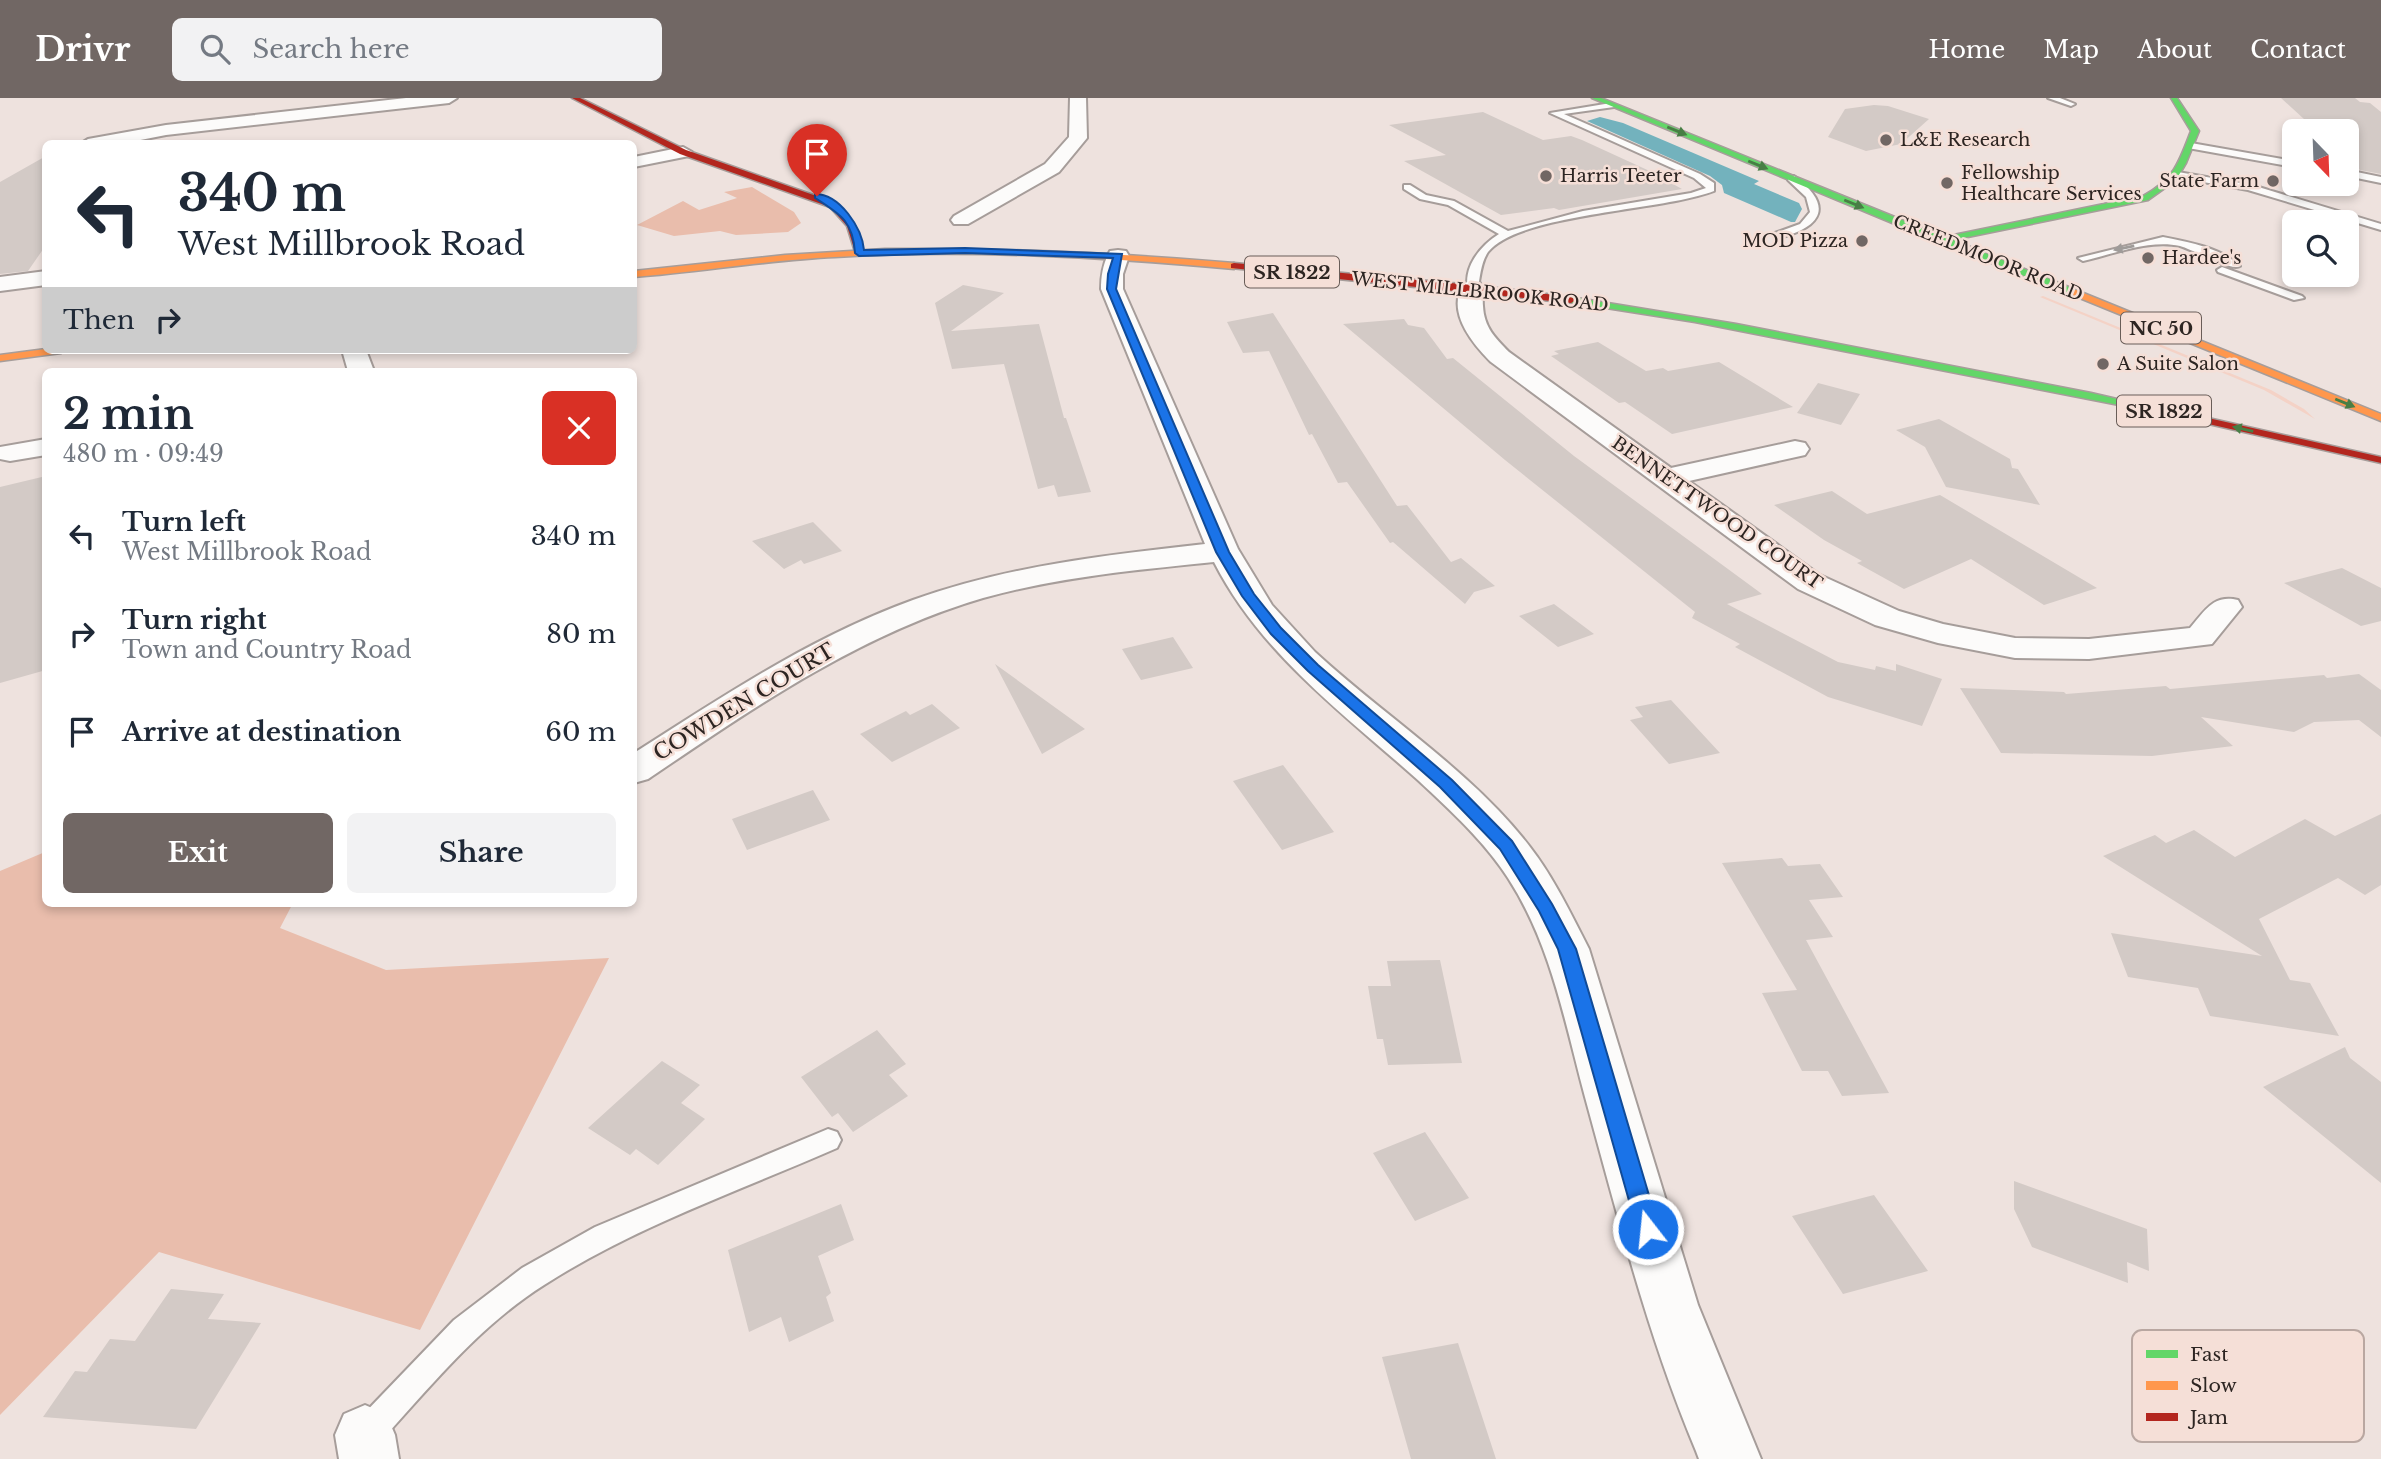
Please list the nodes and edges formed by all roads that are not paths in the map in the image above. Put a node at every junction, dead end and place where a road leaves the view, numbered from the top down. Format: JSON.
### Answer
{"nodes":[{"id":1,"x":449,"y":98,"type":"edge"},
{"id":2,"x":575,"y":98,"type":"edge"},
{"id":3,"x":1078,"y":98,"type":"edge"},
{"id":4,"x":1595,"y":98,"type":"edge"},
{"id":5,"x":1637,"y":98,"type":"edge"},
{"id":6,"x":2052,"y":98,"type":"edge"},
{"id":7,"x":2174,"y":98,"type":"edge"},
{"id":8,"x":2071,"y":104,"type":"dead end"},
{"id":9,"x":1611,"y":105,"type":"junction"},
{"id":10,"x":111,"y":140,"type":"edge"},
{"id":11,"x":2191,"y":146,"type":"junction"},
{"id":12,"x":1761,"y":148,"type":"dead end"},
{"id":13,"x":683,"y":152,"type":"junction"},
{"id":14,"x":637,"y":161,"type":"edge"},
{"id":15,"x":2282,"y":165,"type":"edge"},
{"id":16,"x":2234,"y":169,"type":"junction"},
{"id":17,"x":2178,"y":175,"type":"junction"},
{"id":18,"x":2359,"y":175,"type":"edge"},
{"id":19,"x":1791,"y":178,"type":"junction"},
{"id":20,"x":2381,"y":180,"type":"edge"},
{"id":21,"x":1407,"y":187,"type":"dead end"},
{"id":22,"x":799,"y":193,"type":"junction"},
{"id":23,"x":961,"y":220,"type":"dead end"},
{"id":24,"x":1952,"y":224,"type":"dead end"},
{"id":25,"x":2381,"y":227,"type":"edge"},
{"id":26,"x":1975,"y":233,"type":"junction"},
{"id":27,"x":1506,"y":234,"type":"junction"},
{"id":28,"x":1779,"y":235,"type":"dead end"},
{"id":29,"x":833,"y":239,"type":"junction"},
{"id":30,"x":1941,"y":240,"type":"junction"},
{"id":31,"x":2007,"y":246,"type":"dead end"},
{"id":32,"x":859,"y":253,"type":"junction"},
{"id":33,"x":1118,"y":256,"type":"junction"},
{"id":34,"x":2083,"y":258,"type":"dead end"},
{"id":35,"x":2235,"y":266,"type":"dead end"},
{"id":36,"x":2222,"y":270,"type":"dead end"},
{"id":37,"x":637,"y":274,"type":"edge"},
{"id":38,"x":42,"y":279,"type":"edge"},
{"id":39,"x":0,"y":284,"type":"edge"},
{"id":40,"x":1472,"y":288,"type":"junction"},
{"id":41,"x":2298,"y":298,"type":"dead end"},
{"id":42,"x":42,"y":352,"type":"edge"},
{"id":43,"x":0,"y":358,"type":"edge"},
{"id":44,"x":1945,"y":369,"type":"junction"},
{"id":45,"x":2274,"y":374,"type":"junction"},
{"id":46,"x":2333,"y":417,"type":"dead end"},
{"id":47,"x":2381,"y":418,"type":"edge"},
{"id":48,"x":2139,"y":423,"type":"dead end"},
{"id":49,"x":2339,"y":434,"type":"dead end"},
{"id":50,"x":2289,"y":440,"type":"junction"},
{"id":51,"x":42,"y":448,"type":"edge"},
{"id":52,"x":1795,"y":449,"type":"dead end"},
{"id":53,"x":10,"y":453,"type":"dead end"},
{"id":54,"x":2381,"y":460,"type":"edge"},
{"id":55,"x":1666,"y":478,"type":"junction"},
{"id":56,"x":1222,"y":552,"type":"junction"},
{"id":57,"x":2226,"y":607,"type":"dead end"},
{"id":58,"x":637,"y":768,"type":"edge"},
{"id":59,"x":828,"y":1140,"type":"dead end"},
{"id":60,"x":367,"y":1447,"type":"edge"},
{"id":61,"x":1731,"y":1459,"type":"edge"}],
"edges":[{"from":1,"to":10,"type":"street"},
{"from":2,"to":13,"type":"main road"},
{"from":3,"to":23,"type":"street"},
{"from":4,"to":9,"type":"main road","name":"CREEDMOOR ROAD","number":"NC 50"},
{"from":5,"to":12,"type":"main road"},
{"from":6,"to":8,"type":"lane"},
{"from":7,"to":11,"type":"main road"},
{"from":9,"to":19,"type":"main road","name":"CREEDMOOR ROAD","number":"NC 50","one_way":true},
{"from":9,"to":27,"type":"lane"},
{"from":11,"to":16,"type":"lane"},
{"from":11,"to":17,"type":"main road"},
{"from":13,"to":14,"type":"street"},
{"from":13,"to":22,"type":"main road"},
{"from":15,"to":16,"type":"lane"},
{"from":16,"to":17,"type":"lane"},
{"from":16,"to":25,"type":"lane"},
{"from":17,"to":26,"type":"main road"},
{"from":18,"to":20,"type":"lane"},
{"from":19,"to":28,"type":"lane"},
{"from":19,"to":30,"type":"main road","name":"CREEDMOOR ROAD","number":"NC 50","one_way":true},
{"from":21,"to":27,"type":"lane"},
{"from":22,"to":29,"type":"main road"},
{"from":22,"to":32,"type":"main road"},
{"from":24,"to":26,"type":"main road","name":"CREEDMOOR ROAD"},
{"from":26,"to":30,"type":"main road"},
{"from":26,"to":31,"type":"main road","name":"CREEDMOOR ROAD"},
{"from":27,"to":40,"type":"lane"},
{"from":29,"to":32,"type":"main road","name":"WEST MILLBROOK ROAD","number":"SR 1822"},
{"from":29,"to":37,"type":"main road","name":"WEST MILLBROOK ROAD","number":"SR 1822"},
{"from":30,"to":45,"type":"main road","name":"CREEDMOOR ROAD","number":"NC 50"},
{"from":32,"to":33,"type":"main road","name":"WEST MILLBROOK ROAD","number":"SR 1822"},
{"from":33,"to":40,"type":"main road","name":"WEST MILLBROOK ROAD","number":"SR 1822"},
{"from":33,"to":56,"type":"street"},
{"from":35,"to":34,"type":"lane","one_way":true},
{"from":36,"to":41,"type":"lane"},
{"from":38,"to":39,"type":"street"},
{"from":40,"to":44,"type":"main road","name":"WEST MILLBROOK ROAD","number":"SR 1822"},
{"from":40,"to":55,"type":"street","name":"BENNETTWOOD COURT"},
{"from":42,"to":43,"type":"main road"},
{"from":44,"to":48,"type":"main road","name":"WEST MILLBROOK ROAD"},
{"from":50,"to":44,"type":"main road","name":"WEST MILLBROOK ROAD","number":"SR 1822","one_way":true},
{"from":45,"to":46,"type":"main road"},
{"from":45,"to":47,"type":"main road","name":"CREEDMOOR ROAD","number":"NC 50","one_way":true},
{"from":49,"to":50,"type":"main road"},
{"from":50,"to":54,"type":"main road","name":"WEST MILLBROOK ROAD","number":"SR 1822"},
{"from":51,"to":53,"type":"street"},
{"from":52,"to":55,"type":"street"},
{"from":55,"to":57,"type":"street","name":"BENNETTWOOD COURT"},
{"from":56,"to":58,"type":"street","name":"COWDEN COURT"},
{"from":56,"to":61,"type":"street"},
{"from":59,"to":60,"type":"lane"}]}
